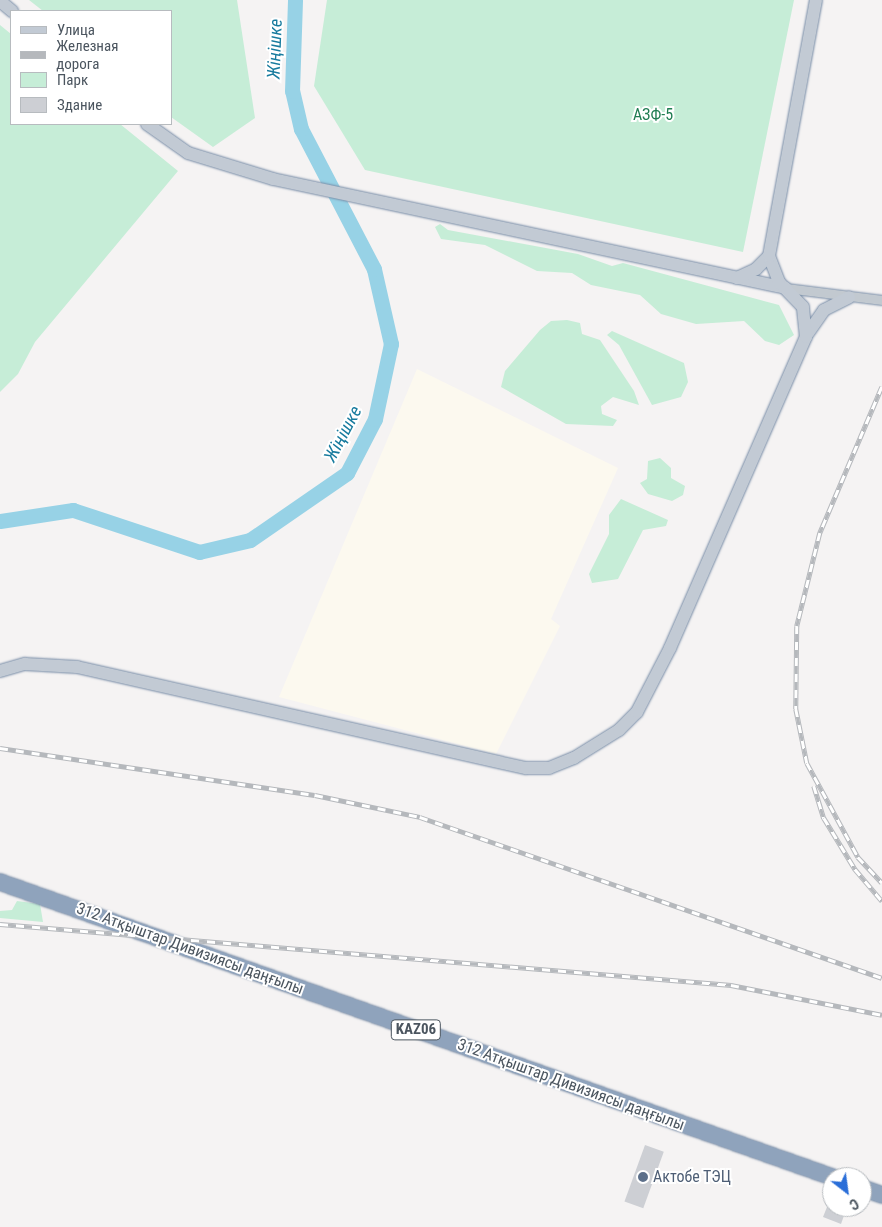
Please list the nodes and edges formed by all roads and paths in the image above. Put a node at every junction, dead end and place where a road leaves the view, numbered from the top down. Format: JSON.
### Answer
{"nodes":[{"id":1,"x":816,"y":0,"type":"edge"},
{"id":2,"x":0,"y":1,"type":"edge"},
{"id":3,"x":11,"y":10,"type":"edge"},
{"id":4,"x":148,"y":125,"type":"edge"},
{"id":5,"x":769,"y":256,"type":"junction"},
{"id":6,"x":737,"y":278,"type":"junction"},
{"id":7,"x":786,"y":288,"type":"junction"},
{"id":8,"x":849,"y":297,"type":"junction"},
{"id":9,"x":882,"y":300,"type":"edge"},
{"id":10,"x":806,"y":337,"type":"junction"},
{"id":11,"x":0,"y":672,"type":"edge"},
{"id":12,"x":0,"y":882,"type":"edge"},
{"id":13,"x":822,"y":1173,"type":"edge"}],
"edges":[{"from":1,"to":5,"type":"street"},
{"from":2,"to":3,"type":"street"},
{"from":4,"to":6,"type":"street"},
{"from":5,"to":6,"type":"street"},
{"from":5,"to":7,"type":"street"},
{"from":6,"to":7,"type":"street"},
{"from":7,"to":8,"type":"street"},
{"from":7,"to":10,"type":"street"},
{"from":8,"to":9,"type":"street"},
{"from":8,"to":10,"type":"street"},
{"from":10,"to":11,"type":"street"},
{"from":12,"to":13,"type":"highway","name":"312 Атқыштар Дивизиясы даңғылы","number":"KАZ06"}]}
